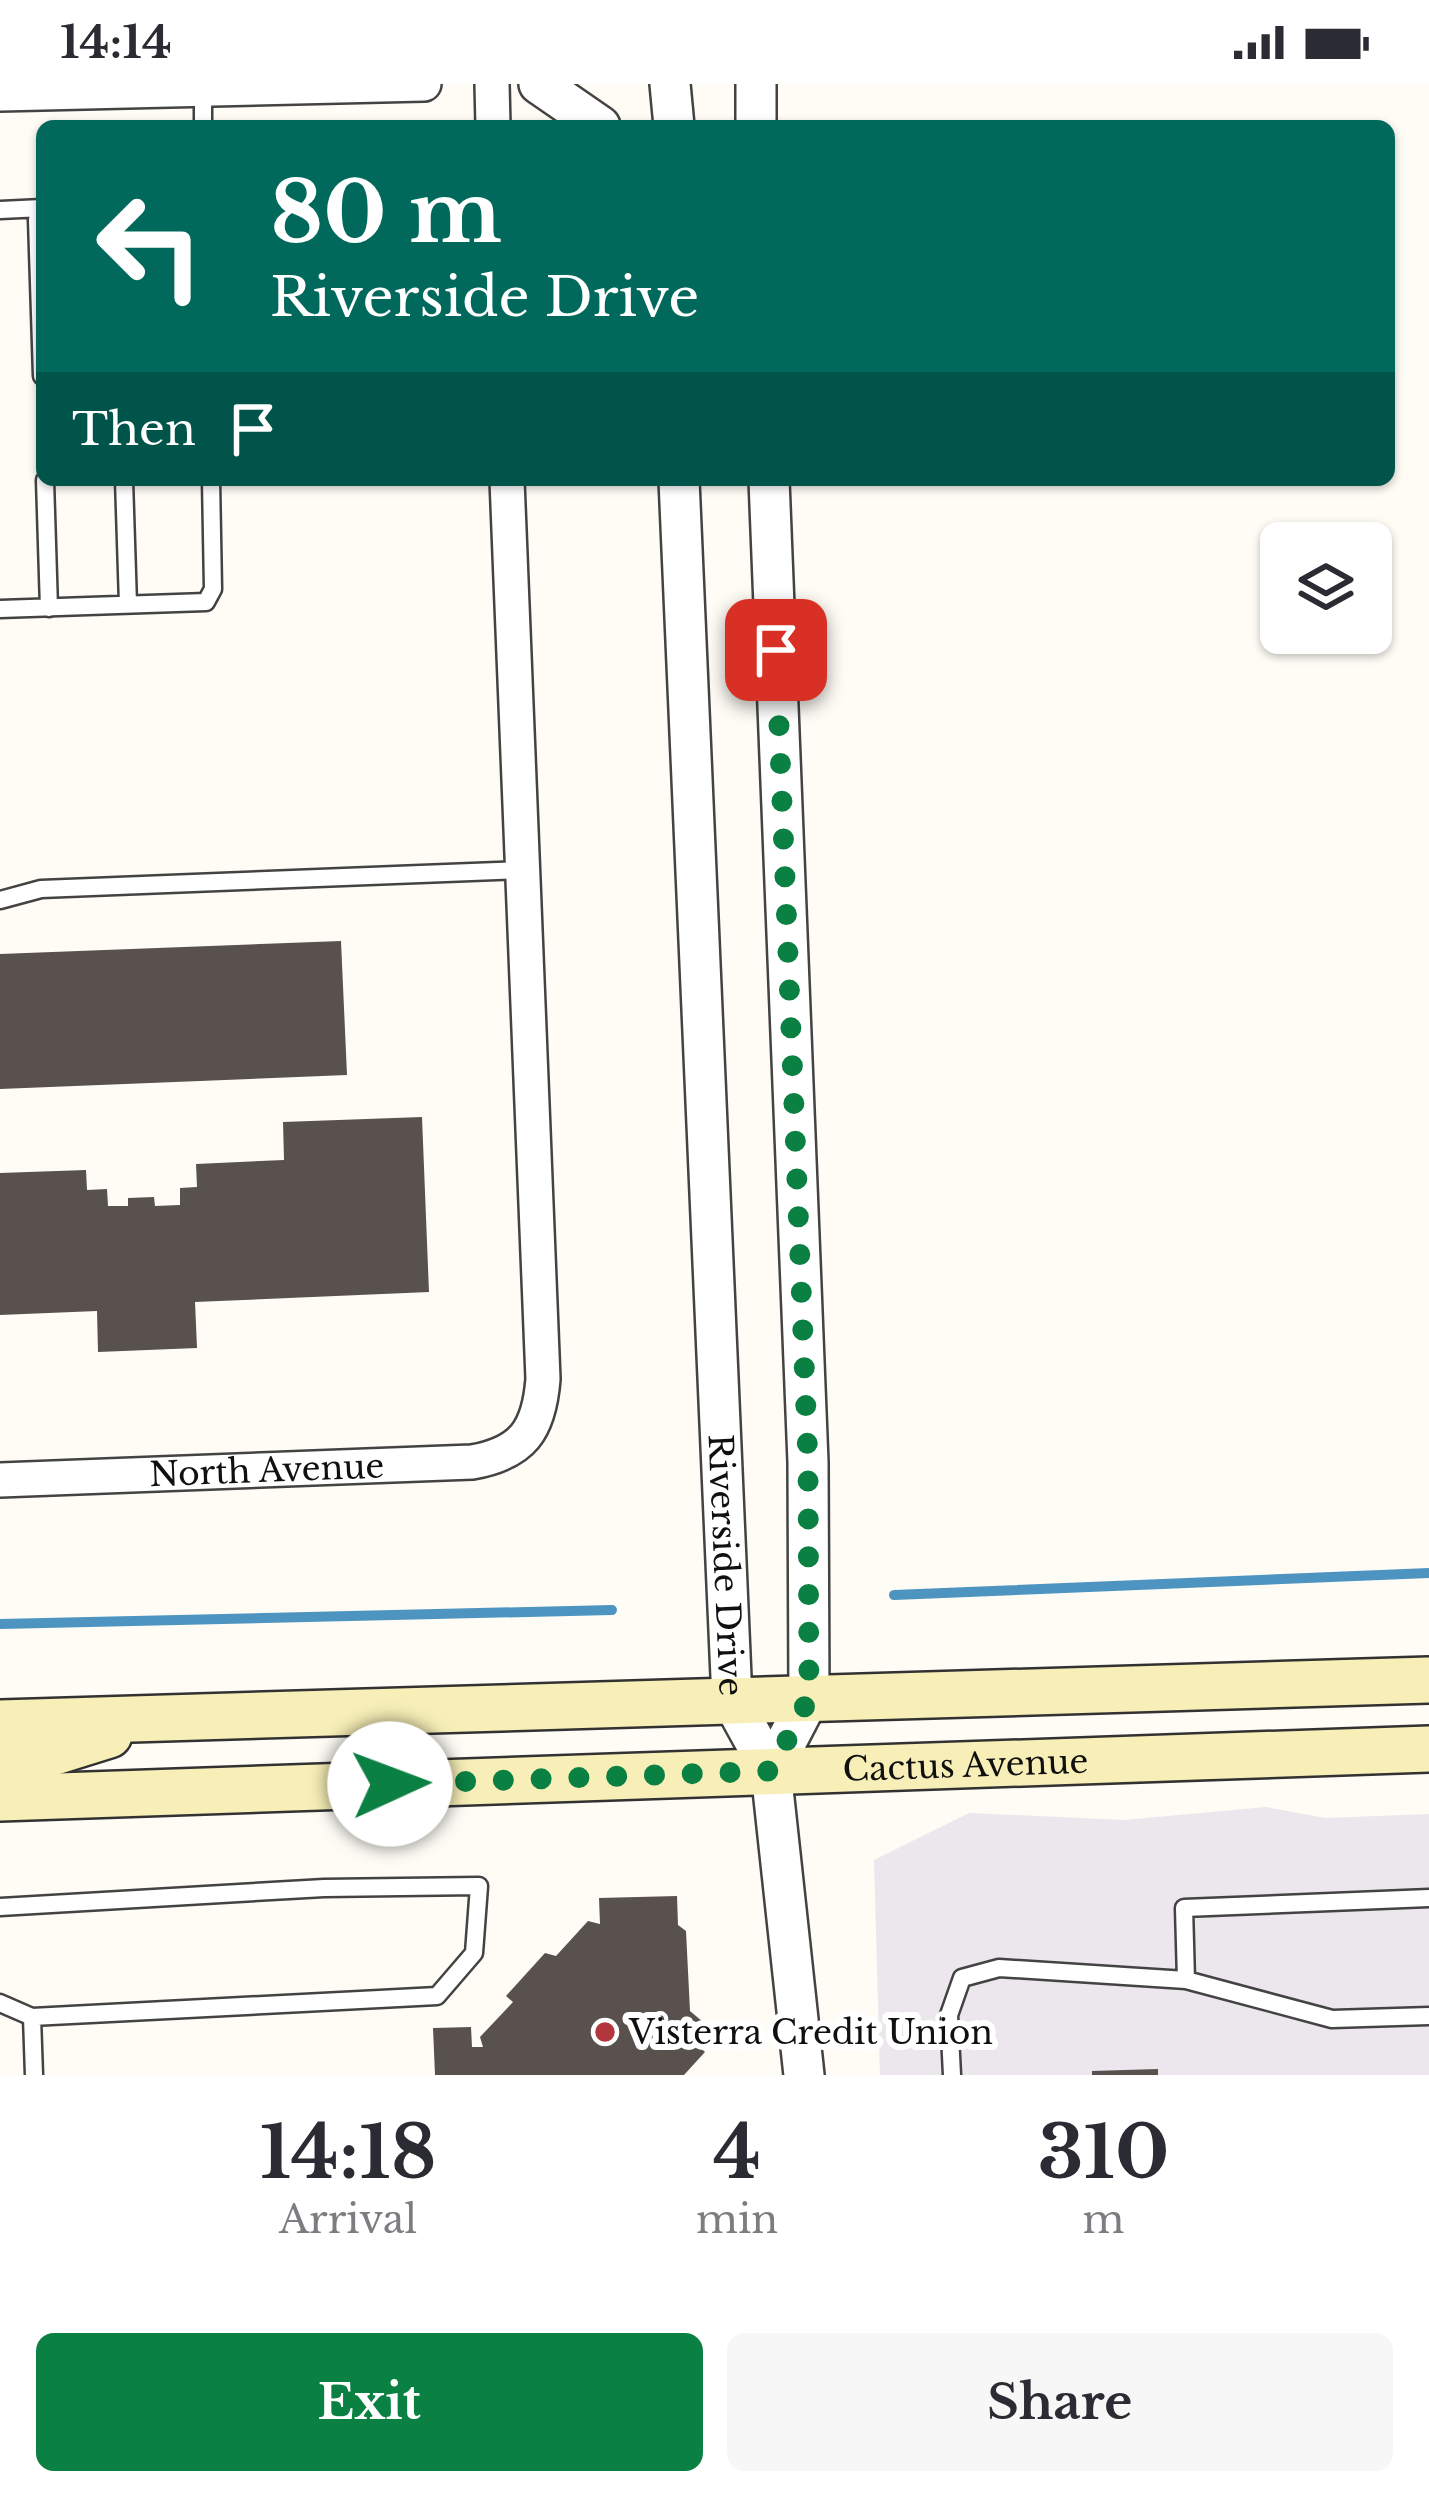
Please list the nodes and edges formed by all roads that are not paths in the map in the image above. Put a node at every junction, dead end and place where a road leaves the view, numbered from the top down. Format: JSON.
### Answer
{"nodes":[{"id":1,"x":424,"y":84,"type":"edge"},
{"id":2,"x":491,"y":84,"type":"edge"},
{"id":3,"x":538,"y":84,"type":"edge"},
{"id":4,"x":670,"y":84,"type":"edge"},
{"id":5,"x":756,"y":84,"type":"edge"},
{"id":6,"x":203,"y":89,"type":"junction"},
{"id":7,"x":0,"y":94,"type":"edge"},
{"id":8,"x":203,"y":120,"type":"edge"},
{"id":9,"x":493,"y":120,"type":"edge"},
{"id":10,"x":591,"y":120,"type":"edge"},
{"id":11,"x":673,"y":120,"type":"edge"},
{"id":12,"x":757,"y":120,"type":"edge"},
{"id":13,"x":36,"y":209,"type":"edge"},
{"id":14,"x":0,"y":210,"type":"edge"},
{"id":15,"x":45,"y":486,"type":"edge"},
{"id":16,"x":124,"y":486,"type":"edge"},
{"id":17,"x":211,"y":486,"type":"edge"},
{"id":18,"x":507,"y":486,"type":"edge"},
{"id":19,"x":679,"y":486,"type":"edge"},
{"id":20,"x":769,"y":486,"type":"edge"},
{"id":21,"x":128,"y":604,"type":"junction"},
{"id":22,"x":49,"y":608,"type":"junction"},
{"id":23,"x":0,"y":609,"type":"edge"},
{"id":24,"x":523,"y":870,"type":"junction"},
{"id":25,"x":0,"y":900,"type":"edge"},
{"id":26,"x":0,"y":1480,"type":"edge"},
{"id":27,"x":1429,"y":1681,"type":"edge"},
{"id":28,"x":809,"y":1698,"type":"junction"},
{"id":29,"x":732,"y":1700,"type":"junction"},
{"id":30,"x":164,"y":1718,"type":"junction"},
{"id":31,"x":0,"y":1724,"type":"edge"},
{"id":32,"x":1429,"y":1749,"type":"edge"},
{"id":33,"x":0,"y":1760,"type":"edge"},
{"id":34,"x":771,"y":1771,"type":"junction"},
{"id":35,"x":0,"y":1798,"type":"edge"},
{"id":36,"x":1429,"y":1898,"type":"edge"},
{"id":37,"x":0,"y":1906,"type":"edge"},
{"id":38,"x":1186,"y":1980,"type":"junction"},
{"id":39,"x":0,"y":2003,"type":"edge"},
{"id":40,"x":1429,"y":2016,"type":"edge"},
{"id":41,"x":32,"y":2018,"type":"junction"},
{"id":42,"x":34,"y":2075,"type":"edge"},
{"id":43,"x":804,"y":2075,"type":"edge"},
{"id":44,"x":952,"y":2075,"type":"edge"}],
"edges":[{"from":1,"to":6,"type":"street"},
{"from":2,"to":9,"type":"street"},
{"from":3,"to":10,"type":"street"},
{"from":4,"to":11,"type":"street"},
{"from":5,"to":12,"type":"street"},
{"from":6,"to":7,"type":"street"},
{"from":6,"to":8,"type":"lane"},
{"from":13,"to":14,"type":"lane"},
{"from":15,"to":22,"type":"lane"},
{"from":16,"to":21,"type":"lane"},
{"from":17,"to":21,"type":"lane"},
{"from":18,"to":24,"type":"street"},
{"from":19,"to":29,"type":"street","name":"Riverside Drive"},
{"from":20,"to":28,"type":"street","name":"Riverside Drive"},
{"from":21,"to":22,"type":"lane"},
{"from":22,"to":23,"type":"lane"},
{"from":24,"to":25,"type":"lane"},
{"from":24,"to":26,"type":"street","name":"North Avenue"},
{"from":27,"to":28,"type":"main road"},
{"from":28,"to":29,"type":"main road"},
{"from":28,"to":34,"type":"street","name":"Riverside Drive"},
{"from":29,"to":30,"type":"main road"},
{"from":29,"to":34,"type":"street","name":"Riverside Drive"},
{"from":30,"to":31,"type":"main road"},
{"from":30,"to":33,"type":"main road"},
{"from":32,"to":34,"type":"main road","name":"Cactus Avenue"},
{"from":34,"to":35,"type":"main road","name":"Cactus Avenue"},
{"from":34,"to":43,"type":"street"},
{"from":36,"to":38,"type":"lane"},
{"from":37,"to":41,"type":"lane"},
{"from":38,"to":40,"type":"lane"},
{"from":38,"to":44,"type":"lane"},
{"from":39,"to":41,"type":"lane"},
{"from":41,"to":42,"type":"lane"}]}
